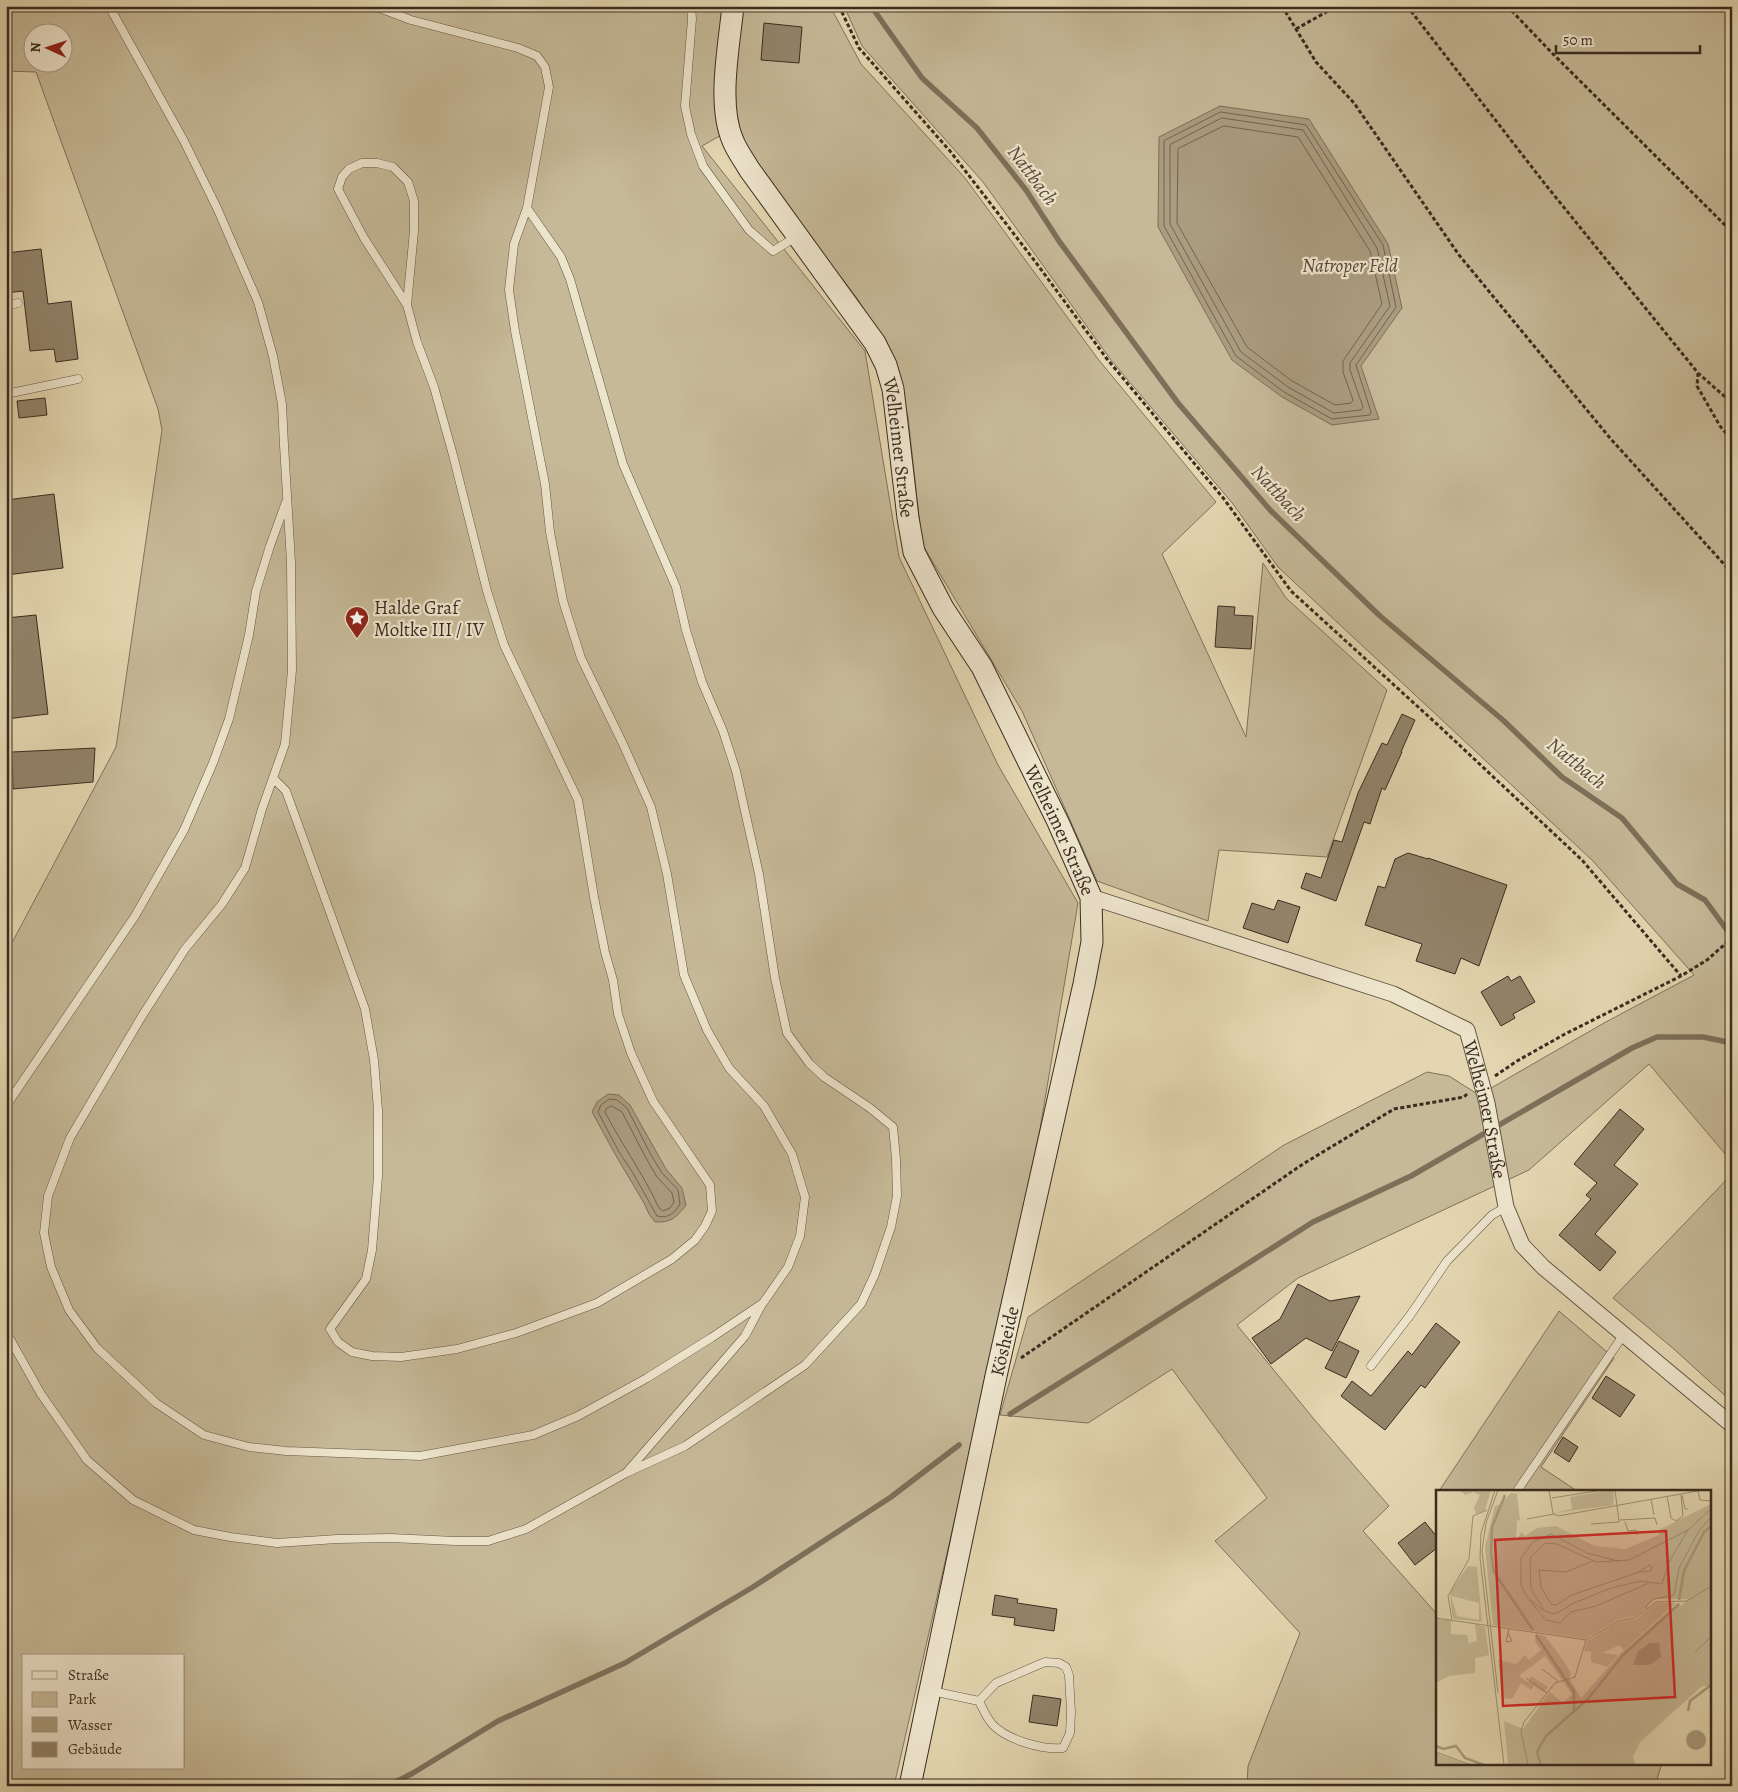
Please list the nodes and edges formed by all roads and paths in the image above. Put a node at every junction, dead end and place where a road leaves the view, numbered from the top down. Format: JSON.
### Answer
{"nodes":[{"id":1,"x":109,"y":6,"type":"edge"},
{"id":2,"x":374,"y":6,"type":"edge"},
{"id":3,"x":691,"y":6,"type":"edge"},
{"id":4,"x":733,"y":6,"type":"edge"},
{"id":5,"x":839,"y":6,"type":"edge"},
{"id":6,"x":1282,"y":6,"type":"edge"},
{"id":7,"x":1337,"y":6,"type":"edge"},
{"id":8,"x":1407,"y":6,"type":"edge"},
{"id":9,"x":1507,"y":6,"type":"edge"},
{"id":10,"x":1296,"y":28,"type":"junction"},
{"id":11,"x":527,"y":208,"type":"junction"},
{"id":12,"x":1732,"y":232,"type":"edge"},
{"id":13,"x":797,"y":236,"type":"junction"},
{"id":14,"x":18,"y":303,"type":"dead end"},
{"id":15,"x":407,"y":305,"type":"junction"},
{"id":16,"x":6,"y":306,"type":"edge"},
{"id":17,"x":1698,"y":373,"type":"junction"},
{"id":18,"x":78,"y":380,"type":"dead end"},
{"id":19,"x":6,"y":394,"type":"edge"},
{"id":20,"x":1732,"y":403,"type":"edge"},
{"id":21,"x":1732,"y":440,"type":"edge"},
{"id":22,"x":287,"y":498,"type":"junction"},
{"id":23,"x":1732,"y":573,"type":"edge"},
{"id":24,"x":273,"y":778,"type":"junction"},
{"id":25,"x":1091,"y":897,"type":"junction"},
{"id":26,"x":1732,"y":938,"type":"edge"},
{"id":27,"x":1681,"y":976,"type":"junction"},
{"id":28,"x":1482,"y":1085,"type":"junction"},
{"id":29,"x":6,"y":1106,"type":"edge"},
{"id":30,"x":1506,"y":1207,"type":"junction"},
{"id":31,"x":763,"y":1303,"type":"junction"},
{"id":32,"x":6,"y":1332,"type":"edge"},
{"id":33,"x":1624,"y":1334,"type":"junction"},
{"id":34,"x":1371,"y":1366,"type":"dead end"},
{"id":35,"x":996,"y":1376,"type":"junction"},
{"id":36,"x":1732,"y":1425,"type":"edge"},
{"id":37,"x":626,"y":1473,"type":"junction"},
{"id":38,"x":1518,"y":1490,"type":"edge"},
{"id":39,"x":930,"y":1691,"type":"junction"},
{"id":40,"x":979,"y":1701,"type":"junction"},
{"id":41,"x":910,"y":1786,"type":"edge"}],
"edges":[{"from":1,"to":22,"type":"lane"},
{"from":2,"to":11,"type":"lane"},
{"from":3,"to":13,"type":"lane"},
{"from":4,"to":13,"type":"street","name":"Welheimer Straße"},
{"from":5,"to":27,"type":"path"},
{"from":6,"to":10,"type":"path"},
{"from":7,"to":10,"type":"path"},
{"from":8,"to":17,"type":"path"},
{"from":9,"to":12,"type":"path"},
{"from":10,"to":23,"type":"path"},
{"from":11,"to":31,"type":"lane"},
{"from":11,"to":37,"type":"lane"},
{"from":13,"to":25,"type":"street","name":"Welheimer Straße"},
{"from":14,"to":16,"type":"lane"},
{"from":15,"to":15,"type":"lane"},
{"from":15,"to":24,"type":"lane"},
{"from":17,"to":20,"type":"path"},
{"from":17,"to":21,"type":"path"},
{"from":18,"to":19,"type":"lane"},
{"from":22,"to":24,"type":"lane"},
{"from":22,"to":29,"type":"lane"},
{"from":24,"to":31,"type":"lane"},
{"from":25,"to":28,"type":"street","name":"Welheimer Straße"},
{"from":25,"to":35,"type":"street","name":"Kösheide"},
{"from":26,"to":27,"type":"path"},
{"from":27,"to":28,"type":"path"},
{"from":28,"to":30,"type":"street","name":"Welheimer Straße"},
{"from":28,"to":35,"type":"path"},
{"from":30,"to":33,"type":"street","name":"Welheimer Straße"},
{"from":30,"to":34,"type":"lane"},
{"from":31,"to":37,"type":"lane"},
{"from":32,"to":37,"type":"lane"},
{"from":33,"to":36,"type":"street","name":"Welheimer Straße"},
{"from":33,"to":38,"type":"lane"},
{"from":35,"to":39,"type":"street","name":"Kösheide"},
{"from":39,"to":40,"type":"lane"},
{"from":39,"to":41,"type":"street","name":"Kösheide"},
{"from":40,"to":40,"type":"lane"}]}
